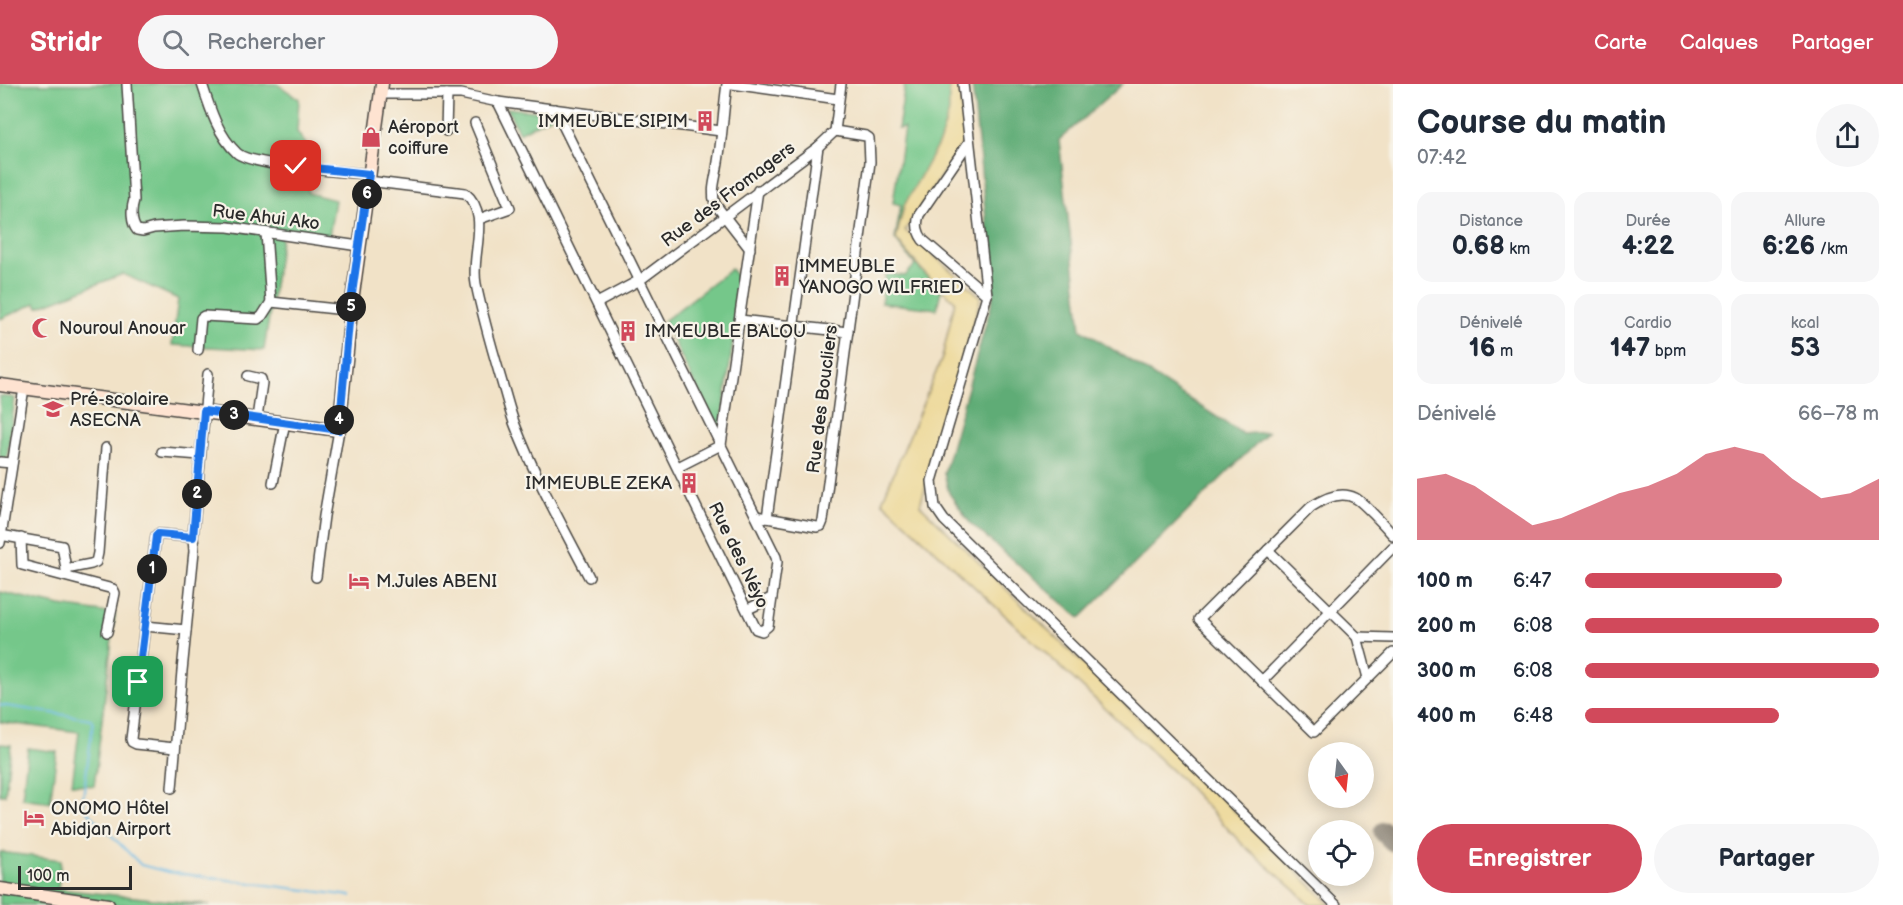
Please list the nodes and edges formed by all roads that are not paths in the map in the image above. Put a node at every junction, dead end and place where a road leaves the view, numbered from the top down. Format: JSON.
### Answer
{"nodes":[{"id":1,"x":127,"y":84,"type":"edge"},
{"id":2,"x":202,"y":84,"type":"edge"},
{"id":3,"x":456,"y":84,"type":"edge"},
{"id":4,"x":727,"y":84,"type":"edge"},
{"id":5,"x":732,"y":84,"type":"edge"},
{"id":6,"x":840,"y":84,"type":"edge"},
{"id":7,"x":963,"y":84,"type":"edge"},
{"id":8,"x":782,"y":88,"type":"edge"},
{"id":9,"x":381,"y":89,"type":"edge"},
{"id":10,"x":447,"y":94,"type":"junction"},
{"id":11,"x":461,"y":94,"type":"junction"},
{"id":12,"x":838,"y":99,"type":"junction"},
{"id":13,"x":498,"y":102,"type":"junction"},
{"id":14,"x":555,"y":110,"type":"junction"},
{"id":15,"x":475,"y":123,"type":"dead end"},
{"id":16,"x":446,"y":131,"type":"dead end"},
{"id":17,"x":721,"y":131,"type":"junction"},
{"id":18,"x":835,"y":131,"type":"junction"},
{"id":19,"x":969,"y":142,"type":"junction"},
{"id":20,"x":818,"y":147,"type":"junction"},
{"id":21,"x":369,"y":178,"type":"junction"},
{"id":22,"x":758,"y":190,"type":"junction"},
{"id":23,"x":725,"y":218,"type":"junction"},
{"id":24,"x":479,"y":219,"type":"junction"},
{"id":25,"x":267,"y":232,"type":"junction"},
{"id":26,"x":359,"y":246,"type":"junction"},
{"id":27,"x":750,"y":249,"type":"junction"},
{"id":28,"x":640,"y":280,"type":"junction"},
{"id":29,"x":987,"y":295,"type":"junction"},
{"id":30,"x":271,"y":302,"type":"junction"},
{"id":31,"x":597,"y":303,"type":"junction"},
{"id":32,"x":336,"y":309,"type":"dead end"},
{"id":33,"x":740,"y":320,"type":"junction"},
{"id":34,"x":794,"y":325,"type":"junction"},
{"id":35,"x":848,"y":332,"type":"junction"},
{"id":36,"x":198,"y":350,"type":"dead end"},
{"id":37,"x":208,"y":374,"type":"dead end"},
{"id":38,"x":248,"y":376,"type":"dead end"},
{"id":39,"x":0,"y":385,"type":"edge"},
{"id":40,"x":24,"y":388,"type":"junction"},
{"id":41,"x":204,"y":411,"type":"junction"},
{"id":42,"x":256,"y":418,"type":"junction"},
{"id":43,"x":285,"y":422,"type":"junction"},
{"id":44,"x":339,"y":430,"type":"junction"},
{"id":45,"x":721,"y":445,"type":"junction"},
{"id":46,"x":106,"y":448,"type":"dead end"},
{"id":47,"x":162,"y":452,"type":"dead end"},
{"id":48,"x":200,"y":455,"type":"junction"},
{"id":49,"x":0,"y":462,"type":"edge"},
{"id":50,"x":12,"y":463,"type":"junction"},
{"id":51,"x":678,"y":467,"type":"junction"},
{"id":52,"x":273,"y":483,"type":"dead end"},
{"id":53,"x":756,"y":516,"type":"junction"},
{"id":54,"x":767,"y":518,"type":"junction"},
{"id":55,"x":1393,"y":535,"type":"edge"},
{"id":56,"x":193,"y":537,"type":"junction"},
{"id":57,"x":0,"y":538,"type":"edge"},
{"id":58,"x":21,"y":538,"type":"junction"},
{"id":59,"x":1393,"y":546,"type":"edge"},
{"id":60,"x":1268,"y":550,"type":"junction"},
{"id":61,"x":67,"y":573,"type":"junction"},
{"id":62,"x":589,"y":577,"type":"dead end"},
{"id":63,"x":316,"y":578,"type":"dead end"},
{"id":64,"x":771,"y":598,"type":"junction"},
{"id":65,"x":748,"y":609,"type":"junction"},
{"id":66,"x":1330,"y":611,"type":"junction"},
{"id":67,"x":145,"y":626,"type":"junction"},
{"id":68,"x":186,"y":630,"type":"junction"},
{"id":69,"x":107,"y":632,"type":"dead end"},
{"id":70,"x":1357,"y":637,"type":"junction"},
{"id":71,"x":1393,"y":638,"type":"edge"},
{"id":72,"x":1393,"y":652,"type":"edge"},
{"id":73,"x":1368,"y":678,"type":"junction"},
{"id":74,"x":1262,"y":681,"type":"junction"},
{"id":75,"x":175,"y":748,"type":"junction"},
{"id":76,"x":172,"y":788,"type":"dead end"},
{"id":77,"x":1,"y":893,"type":"edge"},
{"id":78,"x":46,"y":901,"type":"edge"},
{"id":79,"x":108,"y":905,"type":"edge"},
{"id":80,"x":1336,"y":905,"type":"edge"}],
"edges":[{"from":1,"to":25,"type":"street","name":"Rue Ahui Ako"},
{"from":2,"to":21,"type":"street"},
{"from":3,"to":11,"type":"street"},
{"from":4,"to":17,"type":"street"},
{"from":5,"to":8,"type":"street"},
{"from":6,"to":12,"type":"street"},
{"from":7,"to":19,"type":"street"},
{"from":8,"to":12,"type":"street"},
{"from":9,"to":10,"type":"street"},
{"from":9,"to":21,"type":"street"},
{"from":10,"to":11,"type":"street"},
{"from":10,"to":16,"type":"street"},
{"from":11,"to":13,"type":"street"},
{"from":12,"to":18,"type":"street"},
{"from":13,"to":14,"type":"street"},
{"from":13,"to":31,"type":"street","name":"Rue des Néyo"},
{"from":14,"to":17,"type":"street"},
{"from":14,"to":28,"type":"street","name":"Rue des Néyo"},
{"from":15,"to":24,"type":"street"},
{"from":17,"to":23,"type":"street"},
{"from":18,"to":20,"type":"street","name":"Rue des Fromagers"},
{"from":18,"to":35,"type":"street","name":"Rue des Boucliers"},
{"from":19,"to":29,"type":"street"},
{"from":19,"to":29,"type":"street"},
{"from":20,"to":22,"type":"street","name":"Rue des Fromagers"},
{"from":20,"to":34,"type":"street"},
{"from":21,"to":24,"type":"street"},
{"from":21,"to":26,"type":"street"},
{"from":22,"to":23,"type":"street","name":"Rue des Fromagers"},
{"from":22,"to":27,"type":"street"},
{"from":23,"to":27,"type":"street"},
{"from":23,"to":28,"type":"street","name":"Rue des Fromagers"},
{"from":24,"to":62,"type":"street"},
{"from":25,"to":26,"type":"street","name":"Rue Ahui Ako"},
{"from":25,"to":30,"type":"street"},
{"from":26,"to":44,"type":"street"},
{"from":27,"to":33,"type":"street"},
{"from":28,"to":31,"type":"street","name":"Rue des Fromagers"},
{"from":28,"to":45,"type":"street","name":"Rue des Néyo"},
{"from":29,"to":80,"type":"street"},
{"from":30,"to":32,"type":"street"},
{"from":30,"to":36,"type":"street"},
{"from":31,"to":51,"type":"street","name":"Rue des Néyo"},
{"from":33,"to":34,"type":"street"},
{"from":33,"to":45,"type":"street"},
{"from":34,"to":35,"type":"street"},
{"from":34,"to":54,"type":"street"},
{"from":35,"to":54,"type":"street","name":"Rue des Boucliers"},
{"from":37,"to":41,"type":"street"},
{"from":38,"to":42,"type":"street"},
{"from":39,"to":40,"type":"street"},
{"from":40,"to":41,"type":"street"},
{"from":40,"to":50,"type":"street"},
{"from":41,"to":42,"type":"street"},
{"from":41,"to":48,"type":"street"},
{"from":42,"to":43,"type":"street"},
{"from":43,"to":44,"type":"street"},
{"from":43,"to":52,"type":"street"},
{"from":44,"to":63,"type":"street"},
{"from":45,"to":51,"type":"street"},
{"from":45,"to":53,"type":"street","name":"Rue des Néyo"},
{"from":46,"to":61,"type":"street"},
{"from":47,"to":48,"type":"street"},
{"from":48,"to":56,"type":"street"},
{"from":49,"to":50,"type":"street"},
{"from":50,"to":57,"type":"street"},
{"from":51,"to":65,"type":"street","name":"Rue des Néyo"},
{"from":53,"to":54,"type":"street","name":"Rue des Boucliers"},
{"from":53,"to":64,"type":"street","name":"Rue des Néyo"},
{"from":55,"to":60,"type":"street"},
{"from":56,"to":67,"type":"street"},
{"from":56,"to":68,"type":"street"},
{"from":57,"to":58,"type":"street"},
{"from":58,"to":61,"type":"street"},
{"from":58,"to":61,"type":"street"},
{"from":59,"to":66,"type":"street"},
{"from":60,"to":66,"type":"street"},
{"from":60,"to":74,"type":"street"},
{"from":61,"to":69,"type":"street"},
{"from":64,"to":65,"type":"street"},
{"from":64,"to":65,"type":"street","name":"Rue des Néyo"},
{"from":66,"to":70,"type":"street"},
{"from":66,"to":74,"type":"street"},
{"from":67,"to":68,"type":"street"},
{"from":67,"to":75,"type":"street"},
{"from":68,"to":75,"type":"street"},
{"from":70,"to":71,"type":"street"},
{"from":70,"to":73,"type":"street"},
{"from":72,"to":73,"type":"street"},
{"from":73,"to":74,"type":"street"},
{"from":75,"to":76,"type":"street"},
{"from":77,"to":78,"type":"street"},
{"from":78,"to":79,"type":"street"}]}
